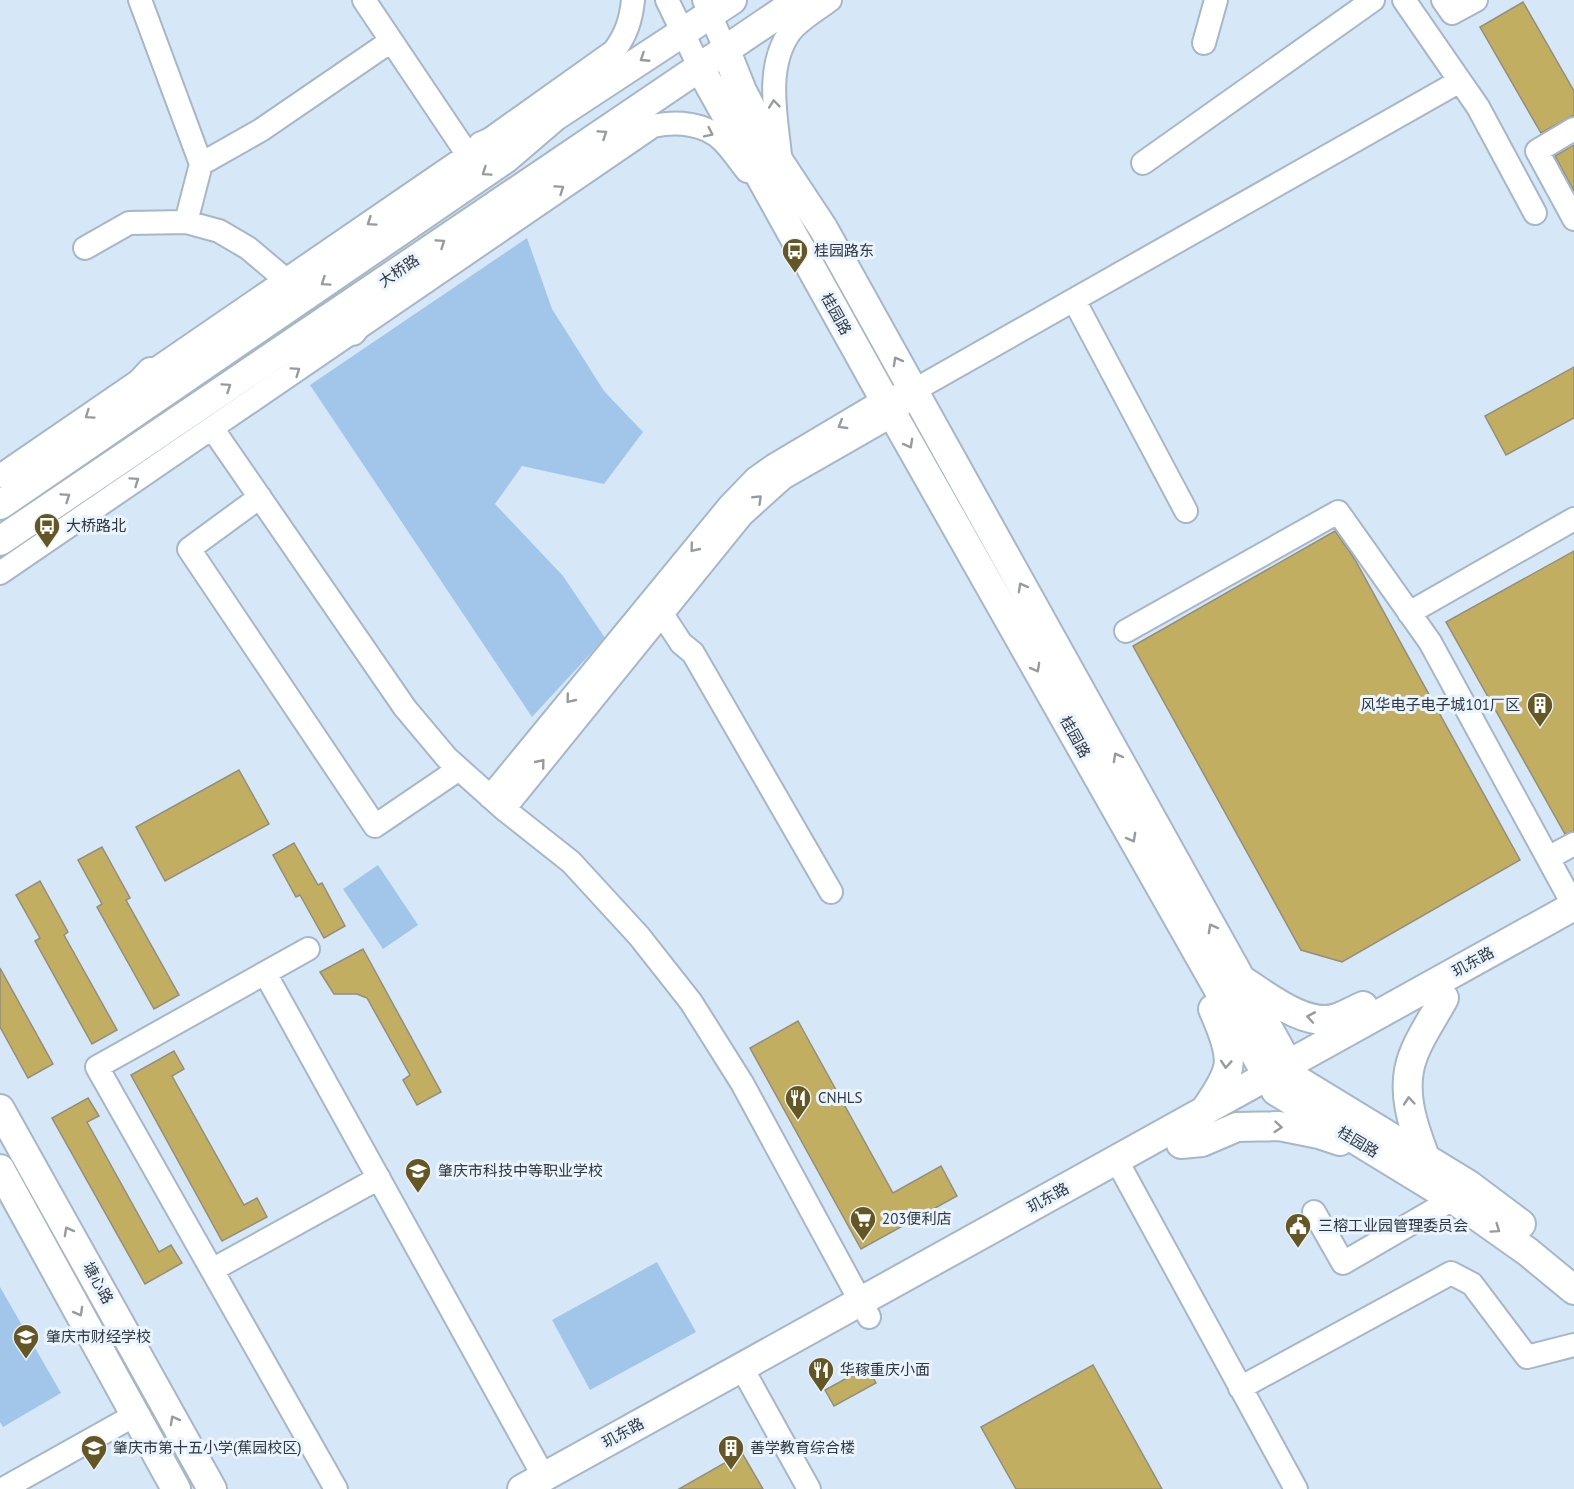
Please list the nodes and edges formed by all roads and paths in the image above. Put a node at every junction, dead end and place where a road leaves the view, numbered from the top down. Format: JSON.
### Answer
{"nodes":[{"id":1,"x":140,"y":0,"type":"edge"},
{"id":2,"x":364,"y":0,"type":"edge"},
{"id":3,"x":633,"y":0,"type":"edge"},
{"id":4,"x":667,"y":0,"type":"edge"},
{"id":5,"x":799,"y":0,"type":"edge"},
{"id":6,"x":830,"y":0,"type":"edge"},
{"id":7,"x":1216,"y":0,"type":"edge"},
{"id":8,"x":1373,"y":0,"type":"edge"},
{"id":9,"x":1404,"y":0,"type":"edge"},
{"id":10,"x":1443,"y":0,"type":"edge"},
{"id":11,"x":1476,"y":0,"type":"edge"},
{"id":12,"x":716,"y":5,"type":"edge"},
{"id":13,"x":683,"y":32,"type":"junction"},
{"id":14,"x":390,"y":41,"type":"junction"},
{"id":15,"x":1204,"y":43,"type":"dead end"},
{"id":16,"x":726,"y":51,"type":"junction"},
{"id":17,"x":700,"y":68,"type":"junction"},
{"id":18,"x":1460,"y":81,"type":"junction"},
{"id":19,"x":554,"y":117,"type":"junction"},
{"id":20,"x":1574,"y":129,"type":"edge"},
{"id":21,"x":475,"y":151,"type":"junction"},
{"id":22,"x":780,"y":163,"type":"junction"},
{"id":23,"x":201,"y":164,"type":"junction"},
{"id":24,"x":1143,"y":164,"type":"dead end"},
{"id":25,"x":777,"y":210,"type":"junction"},
{"id":26,"x":1535,"y":213,"type":"dead end"},
{"id":27,"x":1574,"y":219,"type":"edge"},
{"id":28,"x":186,"y":222,"type":"junction"},
{"id":29,"x":85,"y":248,"type":"dead end"},
{"id":30,"x":396,"y":273,"type":"junction"},
{"id":31,"x":286,"y":280,"type":"junction"},
{"id":32,"x":1074,"y":300,"type":"junction"},
{"id":33,"x":352,"y":331,"type":"junction"},
{"id":34,"x":151,"y":372,"type":"junction"},
{"id":35,"x":913,"y":391,"type":"junction"},
{"id":36,"x":889,"y":408,"type":"junction"},
{"id":37,"x":213,"y":428,"type":"junction"},
{"id":38,"x":87,"y":445,"type":"junction"},
{"id":39,"x":0,"y":476,"type":"edge"},
{"id":40,"x":260,"y":497,"type":"junction"},
{"id":41,"x":0,"y":505,"type":"edge"},
{"id":42,"x":1186,"y":511,"type":"dead end"},
{"id":43,"x":1574,"y":519,"type":"edge"},
{"id":44,"x":0,"y":541,"type":"edge"},
{"id":45,"x":0,"y":573,"type":"edge"},
{"id":46,"x":1409,"y":613,"type":"junction"},
{"id":47,"x":662,"y":614,"type":"junction"},
{"id":48,"x":1126,"y":631,"type":"dead end"},
{"id":49,"x":459,"y":769,"type":"junction"},
{"id":50,"x":497,"y":803,"type":"junction"},
{"id":51,"x":1574,"y":844,"type":"edge"},
{"id":52,"x":1548,"y":858,"type":"junction"},
{"id":53,"x":831,"y":892,"type":"dead end"},
{"id":54,"x":1574,"y":906,"type":"edge"},
{"id":55,"x":1574,"y":926,"type":"edge"},
{"id":56,"x":1194,"y":948,"type":"junction"},
{"id":57,"x":308,"y":949,"type":"dead end"},
{"id":58,"x":265,"y":973,"type":"junction"},
{"id":59,"x":1240,"y":979,"type":"junction"},
{"id":60,"x":1435,"y":993,"type":"junction"},
{"id":61,"x":1281,"y":1077,"type":"junction"},
{"id":62,"x":0,"y":1109,"type":"edge"},
{"id":63,"x":1204,"y":1112,"type":"junction"},
{"id":64,"x":1180,"y":1144,"type":"junction"},
{"id":65,"x":1376,"y":1153,"type":"junction"},
{"id":66,"x":1425,"y":1157,"type":"junction"},
{"id":67,"x":29,"y":1162,"type":"junction"},
{"id":68,"x":1121,"y":1168,"type":"junction"},
{"id":69,"x":2,"y":1178,"type":"edge"},
{"id":70,"x":379,"y":1178,"type":"junction"},
{"id":71,"x":1461,"y":1192,"type":"junction"},
{"id":72,"x":1314,"y":1212,"type":"dead end"},
{"id":73,"x":1574,"y":1266,"type":"edge"},
{"id":74,"x":212,"y":1270,"type":"junction"},
{"id":75,"x":1574,"y":1290,"type":"edge"},
{"id":76,"x":866,"y":1309,"type":"junction"},
{"id":77,"x":1574,"y":1345,"type":"edge"},
{"id":78,"x":746,"y":1375,"type":"junction"},
{"id":79,"x":1240,"y":1388,"type":"junction"},
{"id":80,"x":135,"y":1415,"type":"junction"},
{"id":81,"x":542,"y":1485,"type":"edge"},
{"id":82,"x":3,"y":1489,"type":"edge"},
{"id":83,"x":176,"y":1489,"type":"edge"},
{"id":84,"x":213,"y":1489,"type":"edge"},
{"id":85,"x":336,"y":1489,"type":"edge"},
{"id":86,"x":809,"y":1489,"type":"edge"},
{"id":87,"x":1296,"y":1489,"type":"edge"}],
"edges":[{"from":1,"to":23,"type":"street"},
{"from":2,"to":14,"type":"street"},
{"from":3,"to":21,"type":"street"},
{"from":4,"to":13,"type":"street"},
{"from":5,"to":16,"type":"main road","name":"大桥路"},
{"from":22,"to":6,"type":"street","one_way":true},
{"from":7,"to":15,"type":"street"},
{"from":8,"to":24,"type":"street"},
{"from":9,"to":18,"type":"street"},
{"from":10,"to":11,"type":"street"},
{"from":12,"to":13,"type":"main road"},
{"from":12,"to":16,"type":"street"},
{"from":13,"to":17,"type":"street"},
{"from":13,"to":19,"type":"main road","one_way":true},
{"from":14,"to":21,"type":"street"},
{"from":14,"to":23,"type":"street"},
{"from":16,"to":17,"type":"main road","name":"大桥路"},
{"from":16,"to":22,"type":"main road","name":"桂园路"},
{"from":17,"to":25,"type":"main road","name":"桂园路"},
{"from":30,"to":17,"type":"main road","name":"大桥路","one_way":true},
{"from":18,"to":26,"type":"street"},
{"from":18,"to":32,"type":"street"},
{"from":19,"to":21,"type":"main road"},
{"from":19,"to":38,"type":"main road","one_way":true},
{"from":20,"to":27,"type":"street"},
{"from":21,"to":31,"type":"street","one_way":true},
{"from":35,"to":22,"type":"main road","name":"桂园路","one_way":true},
{"from":23,"to":28,"type":"street"},
{"from":33,"to":25,"type":"street","one_way":true},
{"from":25,"to":36,"type":"main road","name":"桂园路"},
{"from":28,"to":29,"type":"street"},
{"from":28,"to":31,"type":"street"},
{"from":30,"to":33,"type":"main road"},
{"from":44,"to":30,"type":"main road","name":"大桥路","one_way":true},
{"from":31,"to":34,"type":"street"},
{"from":32,"to":35,"type":"street"},
{"from":32,"to":42,"type":"street"},
{"from":37,"to":33,"type":"street","one_way":true},
{"from":34,"to":38,"type":"main road"},
{"from":34,"to":39,"type":"street","one_way":true},
{"from":35,"to":36,"type":"street"},
{"from":59,"to":35,"type":"main road","name":"桂园路","one_way":true},
{"from":47,"to":36,"type":"street","one_way":true},
{"from":36,"to":50,"type":"street","one_way":true},
{"from":36,"to":56,"type":"main road","name":"桂园路","one_way":true},
{"from":37,"to":40,"type":"street"},
{"from":45,"to":37,"type":"street","one_way":true},
{"from":38,"to":41,"type":"main road"},
{"from":40,"to":49,"type":"street"},
{"from":40,"to":49,"type":"street"},
{"from":43,"to":46,"type":"street"},
{"from":46,"to":48,"type":"street"},
{"from":46,"to":52,"type":"street"},
{"from":50,"to":47,"type":"street","one_way":true},
{"from":47,"to":53,"type":"street"},
{"from":49,"to":50,"type":"street"},
{"from":50,"to":76,"type":"street"},
{"from":51,"to":52,"type":"street"},
{"from":52,"to":54,"type":"street"},
{"from":54,"to":60,"type":"main road","name":"玑东路"},
{"from":55,"to":60,"type":"main road","name":"玑东路"},
{"from":56,"to":61,"type":"main road","name":"桂园路"},
{"from":56,"to":63,"type":"main road","one_way":true},
{"from":57,"to":58,"type":"street"},
{"from":58,"to":70,"type":"street"},
{"from":58,"to":74,"type":"street"},
{"from":60,"to":59,"type":"main road","one_way":true},
{"from":59,"to":61,"type":"main road","name":"桂园路"},
{"from":60,"to":61,"type":"main road","name":"玑东路"},
{"from":66,"to":60,"type":"main road","one_way":true},
{"from":61,"to":63,"type":"main road","name":"玑东路"},
{"from":61,"to":64,"type":"main road","name":"玑东路"},
{"from":61,"to":65,"type":"main road","name":"桂园路"},
{"from":61,"to":66,"type":"main road"},
{"from":62,"to":67,"type":"main road","name":"塘心路"},
{"from":63,"to":68,"type":"main road","name":"玑东路"},
{"from":64,"to":65,"type":"main road","one_way":true},
{"from":64,"to":68,"type":"main road","name":"玑东路"},
{"from":65,"to":71,"type":"main road","name":"桂园路"},
{"from":66,"to":71,"type":"main road"},
{"from":67,"to":69,"type":"street"},
{"from":84,"to":67,"type":"main road","name":"塘心路","one_way":true},
{"from":68,"to":76,"type":"main road","name":"玑东路"},
{"from":68,"to":79,"type":"street"},
{"from":69,"to":80,"type":"main road","name":"塘心路","one_way":true},
{"from":70,"to":74,"type":"street"},
{"from":70,"to":81,"type":"street"},
{"from":71,"to":72,"type":"street"},
{"from":71,"to":73,"type":"main road"},
{"from":71,"to":75,"type":"main road","name":"桂园路","one_way":true},
{"from":74,"to":85,"type":"street"},
{"from":76,"to":78,"type":"main road","name":"玑东路"},
{"from":77,"to":79,"type":"street"},
{"from":78,"to":81,"type":"main road","name":"玑东路"},
{"from":78,"to":86,"type":"street"},
{"from":79,"to":87,"type":"street"},
{"from":80,"to":82,"type":"street"},
{"from":80,"to":83,"type":"main road","name":"塘心路"}]}
